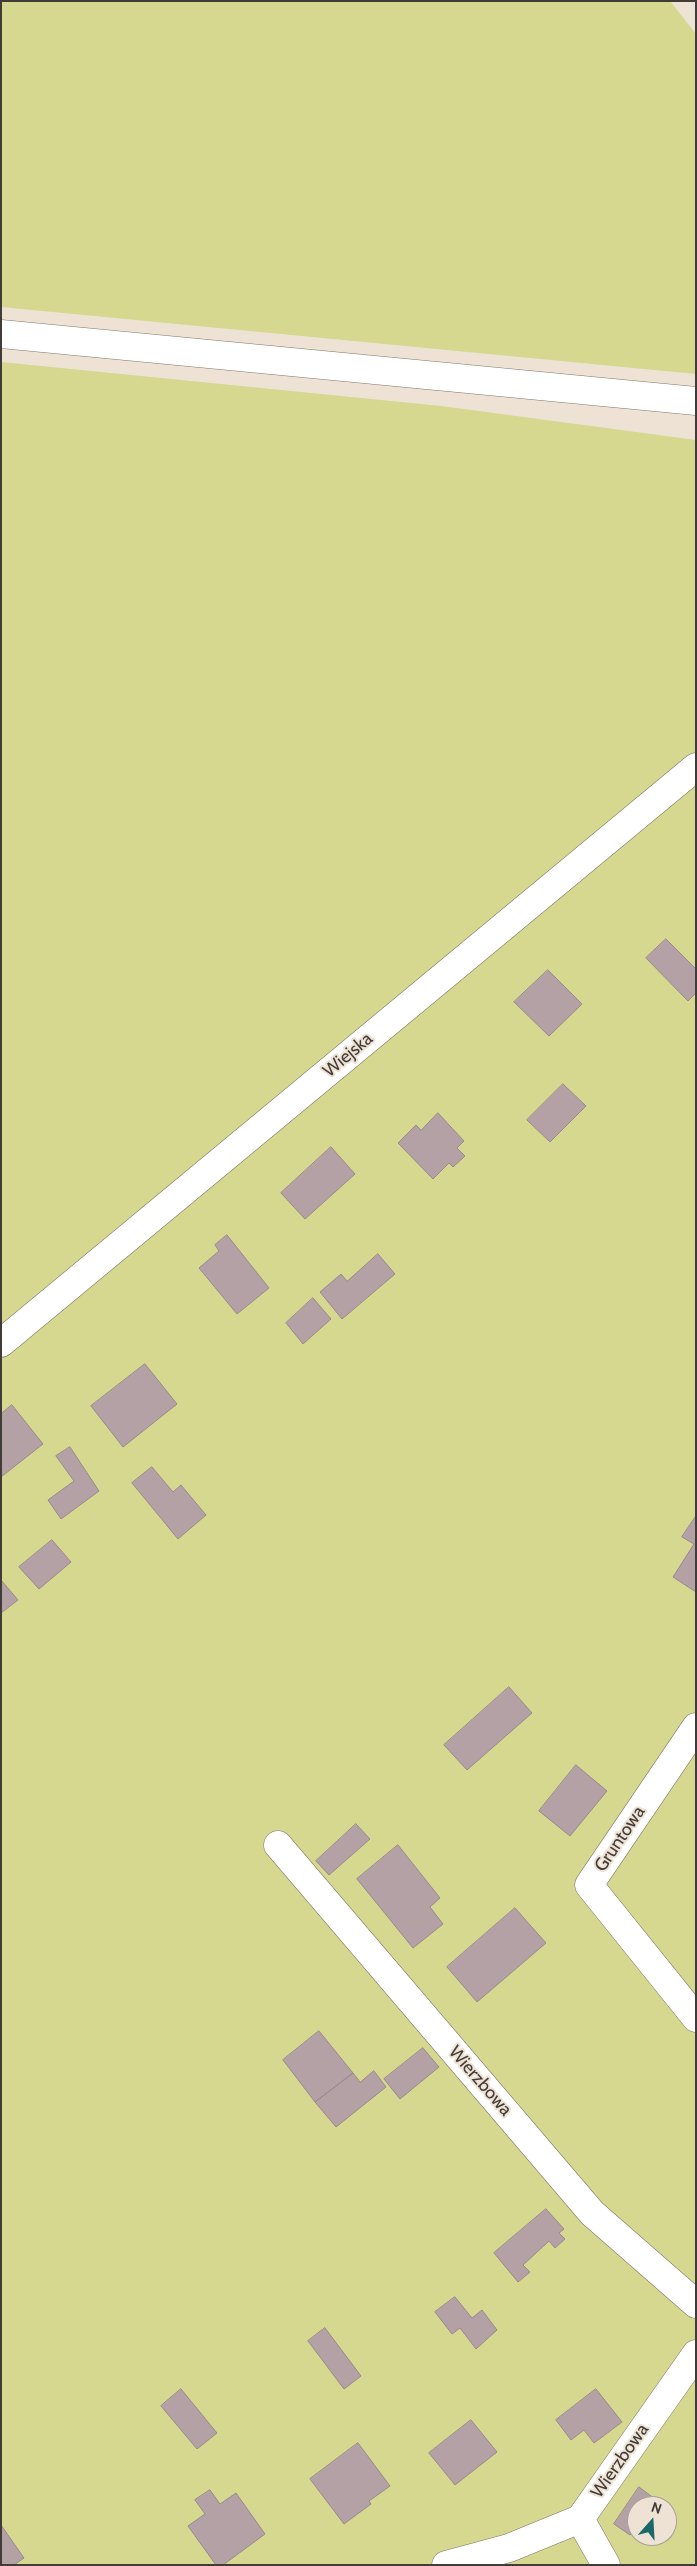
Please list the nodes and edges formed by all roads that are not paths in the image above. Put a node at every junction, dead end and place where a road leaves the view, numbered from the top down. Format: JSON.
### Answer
{"nodes":[{"id":1,"x":1,"y":334,"type":"edge"},
{"id":2,"x":696,"y":401,"type":"edge"},
{"id":3,"x":696,"y":767,"type":"edge"},
{"id":4,"x":1,"y":1343,"type":"edge"},
{"id":5,"x":696,"y":1727,"type":"edge"},
{"id":6,"x":278,"y":1845,"type":"dead end"},
{"id":7,"x":696,"y":2018,"type":"edge"},
{"id":8,"x":696,"y":2304,"type":"edge"},
{"id":9,"x":696,"y":2354,"type":"edge"},
{"id":10,"x":580,"y":2519,"type":"junction"},
{"id":11,"x":446,"y":2565,"type":"edge"},
{"id":12,"x":606,"y":2565,"type":"edge"}],
"edges":[{"from":1,"to":2,"type":"street"},
{"from":3,"to":4,"type":"street","name":"Wiejska"},
{"from":5,"to":7,"type":"street","name":"Gruntowa"},
{"from":6,"to":8,"type":"street","name":"Wierzbowa"},
{"from":9,"to":10,"type":"street","name":"Wierzbowa"},
{"from":10,"to":11,"type":"street"},
{"from":10,"to":12,"type":"street"}]}
